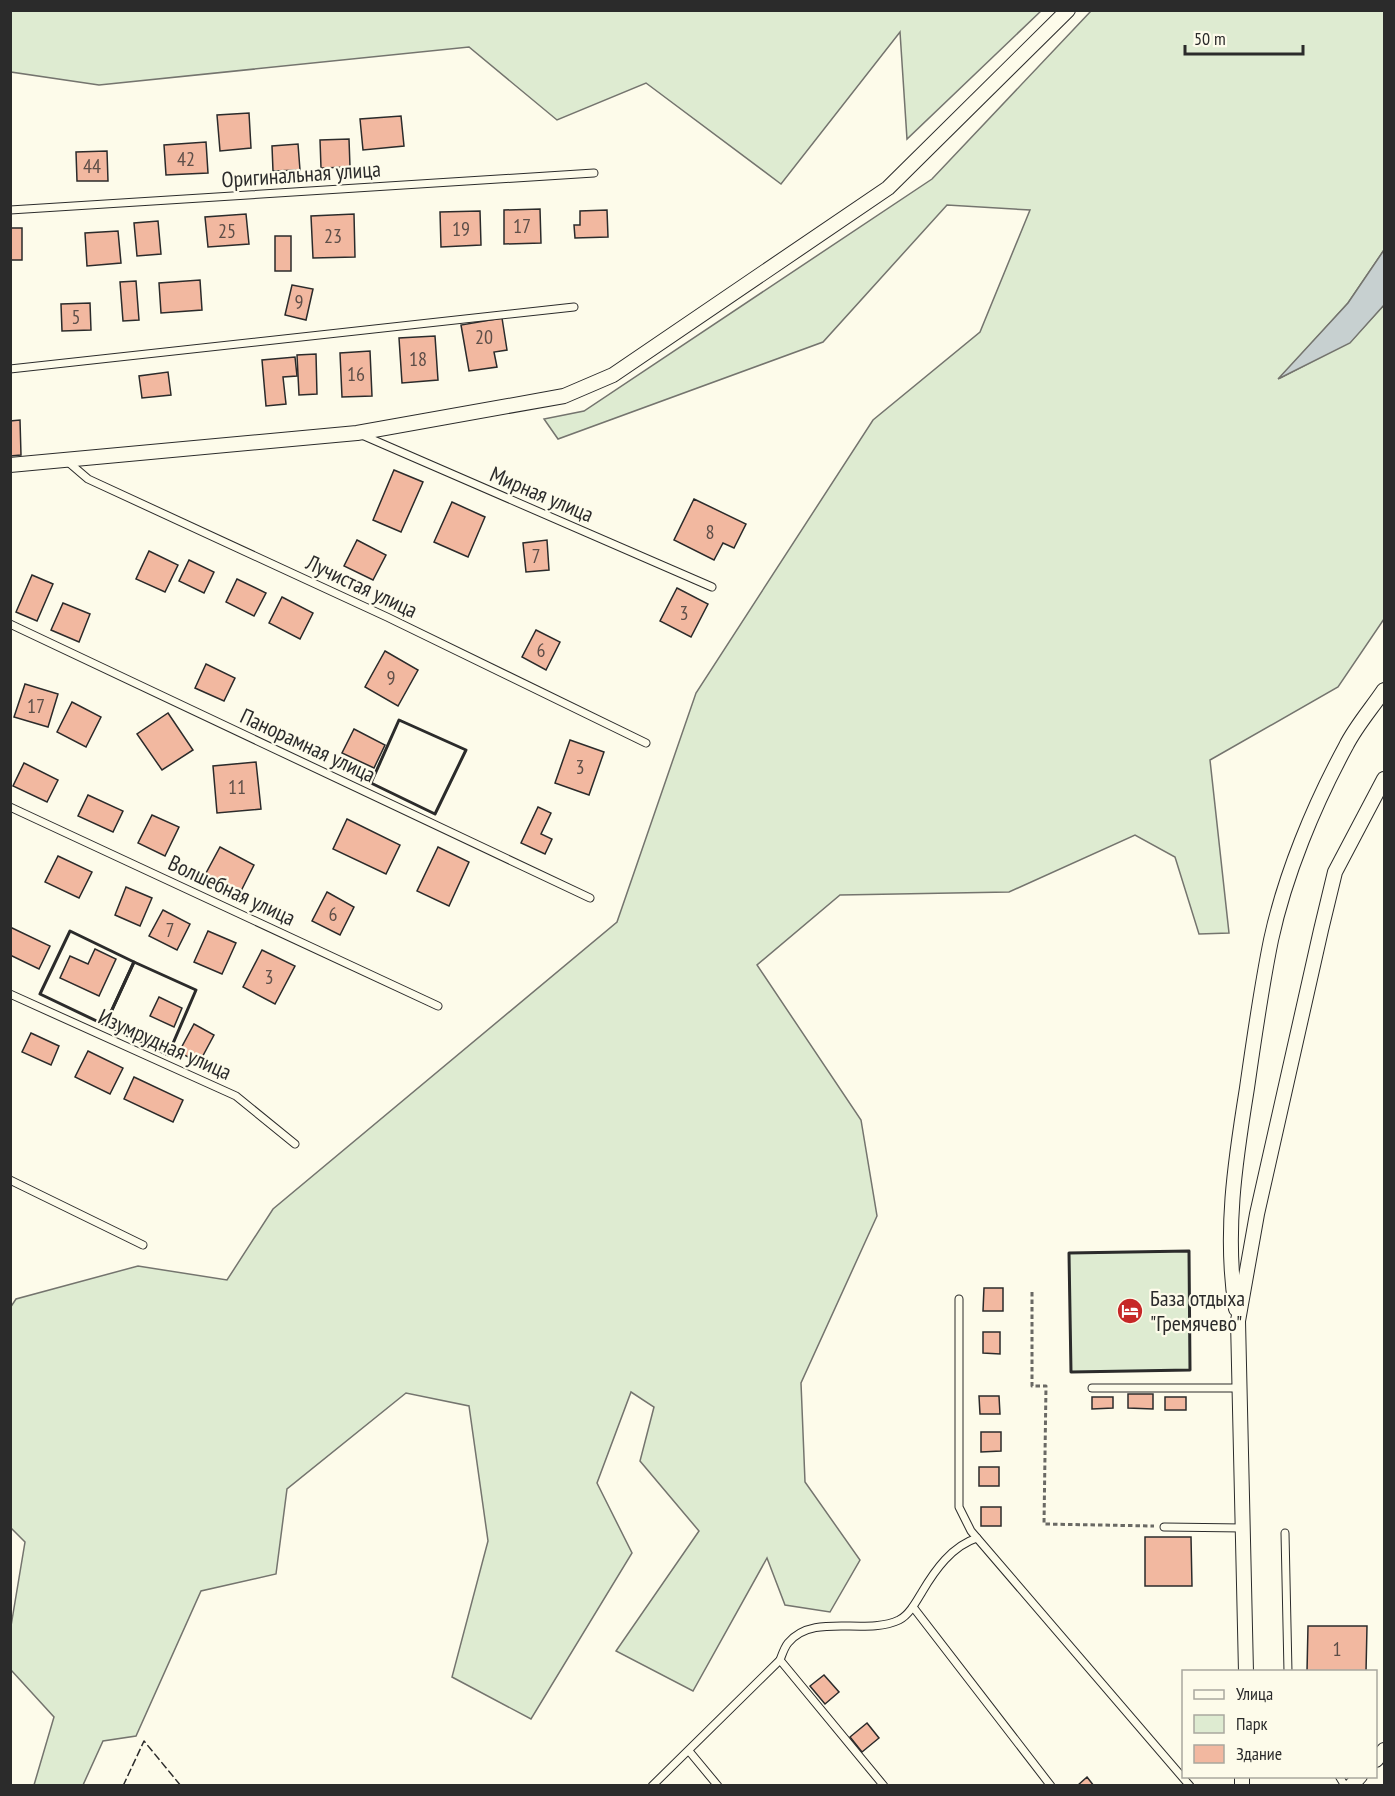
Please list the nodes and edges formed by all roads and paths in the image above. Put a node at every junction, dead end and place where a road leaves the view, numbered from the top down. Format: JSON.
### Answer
{"nodes":[{"id":1,"x":1068,"y":10,"type":"edge"},
{"id":2,"x":594,"y":174,"type":"dead end"},
{"id":3,"x":10,"y":210,"type":"edge"},
{"id":4,"x":574,"y":307,"type":"dead end"},
{"id":5,"x":10,"y":369,"type":"edge"},
{"id":6,"x":357,"y":433,"type":"junction"},
{"id":7,"x":65,"y":460,"type":"junction"},
{"id":8,"x":10,"y":465,"type":"edge"},
{"id":9,"x":712,"y":587,"type":"dead end"},
{"id":10,"x":10,"y":624,"type":"edge"},
{"id":11,"x":1384,"y":690,"type":"edge"},
{"id":12,"x":646,"y":743,"type":"dead end"},
{"id":13,"x":1384,"y":779,"type":"edge"},
{"id":14,"x":10,"y":807,"type":"edge"},
{"id":15,"x":590,"y":898,"type":"dead end"},
{"id":16,"x":10,"y":994,"type":"edge"},
{"id":17,"x":438,"y":1006,"type":"dead end"},
{"id":18,"x":295,"y":1144,"type":"dead end"},
{"id":19,"x":10,"y":1180,"type":"edge"},
{"id":20,"x":143,"y":1245,"type":"dead end"},
{"id":21,"x":1032,"y":1292,"type":"dead end"},
{"id":22,"x":959,"y":1299,"type":"dead end"},
{"id":23,"x":1238,"y":1320,"type":"junction"},
{"id":24,"x":1092,"y":1388,"type":"dead end"},
{"id":25,"x":1239,"y":1388,"type":"junction"},
{"id":26,"x":1164,"y":1527,"type":"joint"},
{"id":27,"x":1243,"y":1528,"type":"junction"},
{"id":28,"x":1285,"y":1533,"type":"dead end"},
{"id":29,"x":977,"y":1538,"type":"junction"},
{"id":30,"x":913,"y":1607,"type":"junction"},
{"id":31,"x":780,"y":1660,"type":"junction"},
{"id":32,"x":1246,"y":1670,"type":"edge"},
{"id":33,"x":1288,"y":1670,"type":"edge"},
{"id":34,"x":689,"y":1751,"type":"junction"},
{"id":35,"x":1182,"y":1776,"type":"edge"},
{"id":36,"x":652,"y":1785,"type":"edge"},
{"id":37,"x":718,"y":1785,"type":"edge"},
{"id":38,"x":884,"y":1785,"type":"edge"},
{"id":39,"x":1051,"y":1785,"type":"edge"}],
"edges":[{"from":1,"to":6,"type":"street"},
{"from":2,"to":3,"type":"lane","name":"Оригинальная улица"},
{"from":4,"to":5,"type":"lane"},
{"from":6,"to":7,"type":"street"},
{"from":6,"to":9,"type":"lane","name":"Мирная улица"},
{"from":7,"to":8,"type":"street"},
{"from":7,"to":12,"type":"lane","name":"Лучистая улица"},
{"from":10,"to":15,"type":"lane","name":"Панорамная улица"},
{"from":11,"to":23,"type":"street"},
{"from":13,"to":23,"type":"street"},
{"from":14,"to":17,"type":"lane","name":"Волшебная улица"},
{"from":16,"to":18,"type":"lane","name":"Изумрудная улица"},
{"from":19,"to":20,"type":"lane"},
{"from":21,"to":26,"type":"path"},
{"from":22,"to":29,"type":"lane"},
{"from":23,"to":25,"type":"street"},
{"from":24,"to":25,"type":"lane"},
{"from":25,"to":27,"type":"street"},
{"from":26,"to":27,"type":"lane"},
{"from":27,"to":32,"type":"street"},
{"from":28,"to":33,"type":"lane"},
{"from":29,"to":30,"type":"lane"},
{"from":29,"to":35,"type":"lane"},
{"from":30,"to":31,"type":"lane"},
{"from":30,"to":39,"type":"lane"},
{"from":31,"to":34,"type":"lane"},
{"from":31,"to":38,"type":"lane"},
{"from":34,"to":36,"type":"lane"},
{"from":34,"to":37,"type":"lane"}]}
